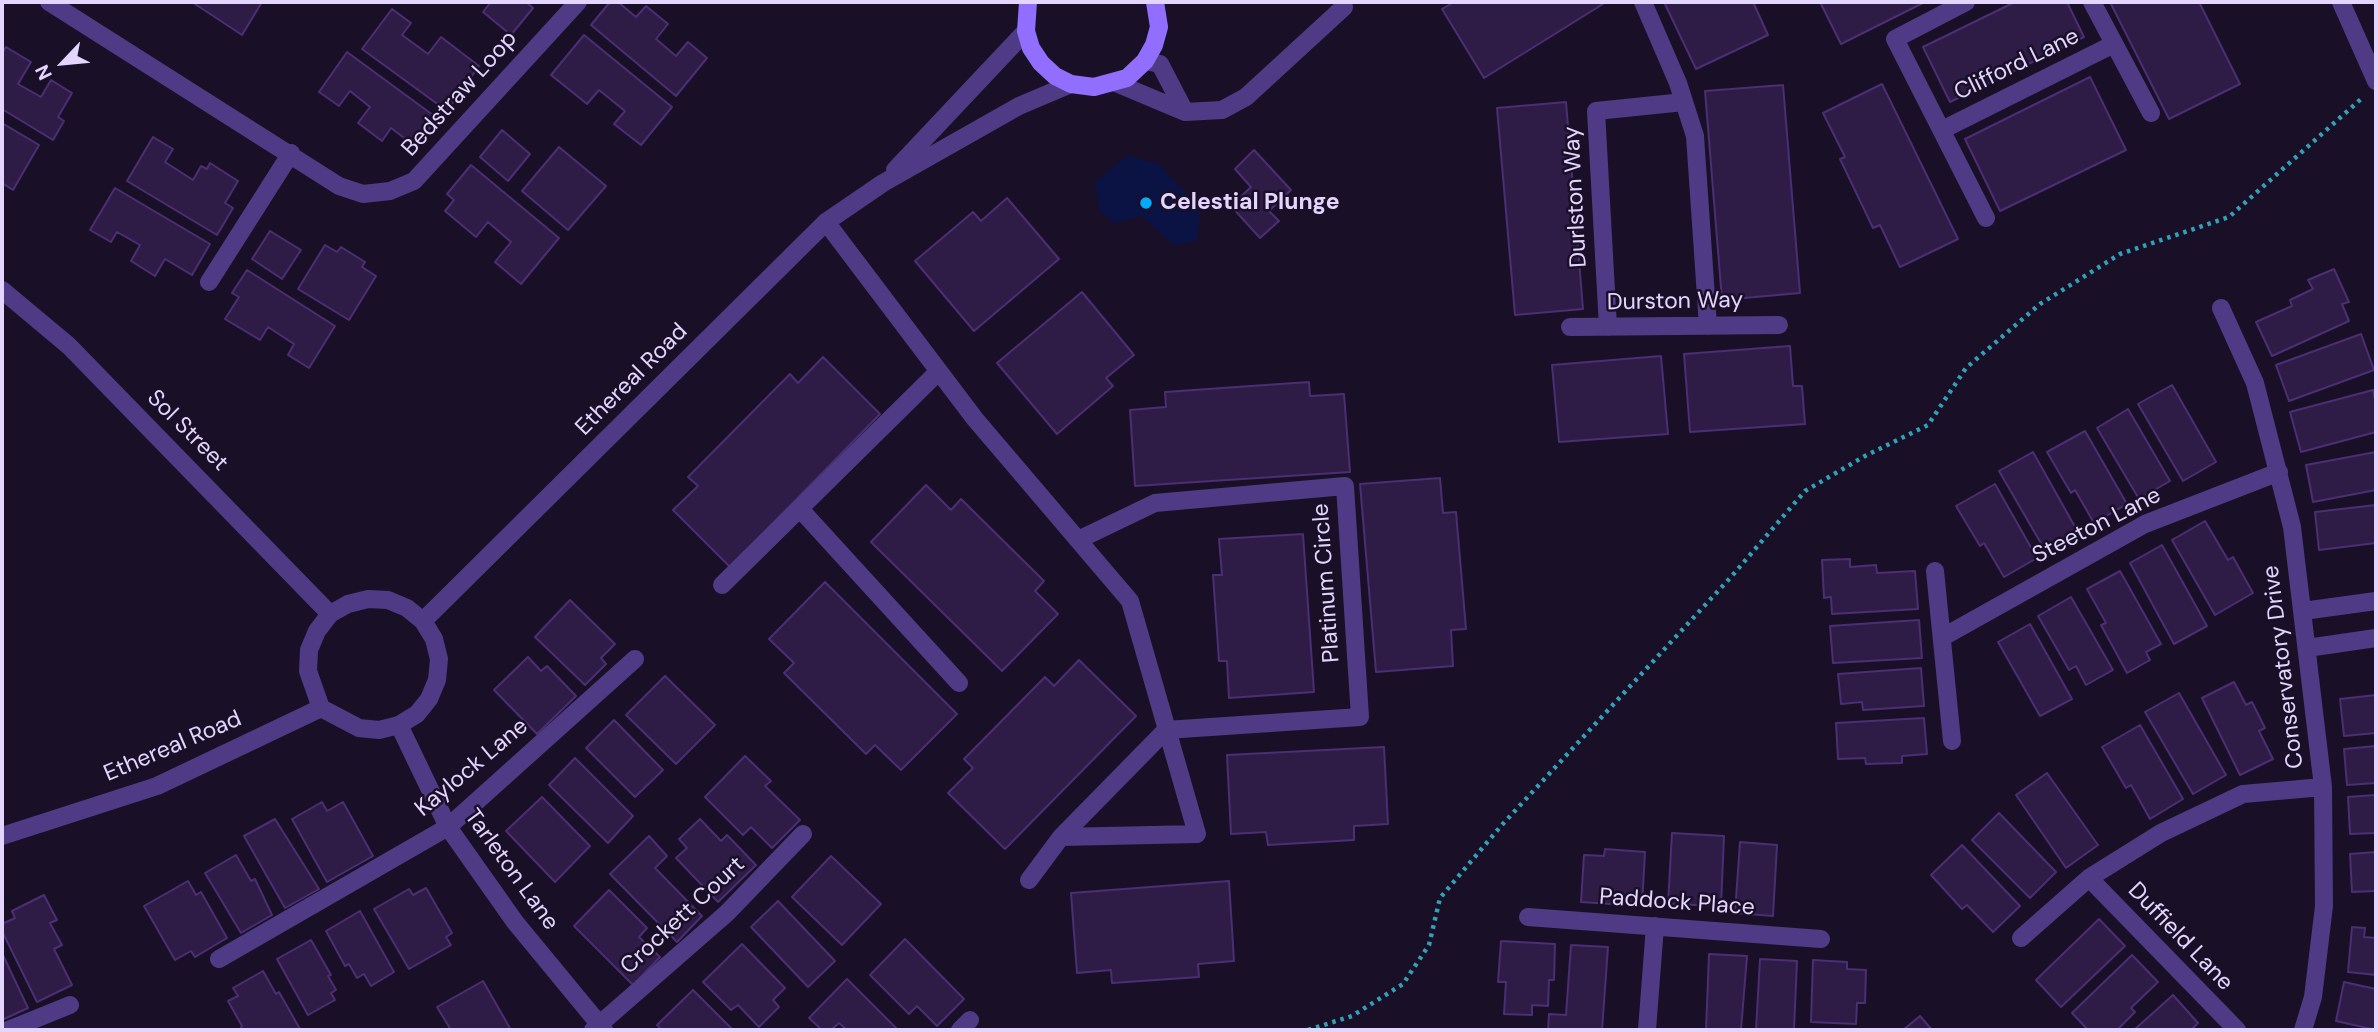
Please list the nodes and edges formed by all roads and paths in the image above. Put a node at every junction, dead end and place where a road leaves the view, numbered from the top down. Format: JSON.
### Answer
{"nodes":[{"id":1,"x":49,"y":2,"type":"edge"},
{"id":2,"x":85,"y":2,"type":"edge"},
{"id":3,"x":578,"y":2,"type":"edge"},
{"id":4,"x":1028,"y":2,"type":"edge"},
{"id":5,"x":1643,"y":2,"type":"edge"},
{"id":6,"x":1966,"y":2,"type":"edge"},
{"id":7,"x":2092,"y":2,"type":"edge"},
{"id":8,"x":2341,"y":2,"type":"edge"},
{"id":9,"x":1159,"y":4,"type":"edge"},
{"id":10,"x":1344,"y":7,"type":"dead end"},
{"id":11,"x":73,"y":17,"type":"junction"},
{"id":12,"x":1026,"y":31,"type":"junction"},
{"id":13,"x":2114,"y":44,"type":"junction"},
{"id":14,"x":1145,"y":61,"type":"junction"},
{"id":15,"x":1116,"y":83,"type":"junction"},
{"id":16,"x":1071,"y":84,"type":"junction"},
{"id":17,"x":2371,"y":87,"type":"edge"},
{"id":18,"x":1684,"y":102,"type":"junction"},
{"id":19,"x":1185,"y":112,"type":"junction"},
{"id":20,"x":2151,"y":113,"type":"dead end"},
{"id":21,"x":1942,"y":130,"type":"junction"},
{"id":22,"x":291,"y":153,"type":"junction"},
{"id":23,"x":883,"y":183,"type":"junction"},
{"id":24,"x":1986,"y":218,"type":"dead end"},
{"id":25,"x":826,"y":222,"type":"junction"},
{"id":26,"x":209,"y":282,"type":"dead end"},
{"id":27,"x":2,"y":290,"type":"edge"},
{"id":28,"x":2221,"y":308,"type":"dead end"},
{"id":29,"x":1779,"y":325,"type":"dead end"},
{"id":30,"x":1708,"y":326,"type":"junction"},
{"id":31,"x":1570,"y":327,"type":"dead end"},
{"id":32,"x":1608,"y":327,"type":"junction"},
{"id":33,"x":939,"y":371,"type":"junction"},
{"id":34,"x":2279,"y":472,"type":"junction"},
{"id":35,"x":800,"y":509,"type":"junction"},
{"id":36,"x":1078,"y":540,"type":"junction"},
{"id":37,"x":1935,"y":571,"type":"dead end"},
{"id":38,"x":722,"y":585,"type":"dead end"},
{"id":39,"x":2376,"y":601,"type":"edge"},
{"id":40,"x":2302,"y":611,"type":"junction"},
{"id":41,"x":330,"y":614,"type":"junction"},
{"id":42,"x":423,"y":621,"type":"junction"},
{"id":43,"x":1943,"y":637,"type":"junction"},
{"id":44,"x":2376,"y":638,"type":"edge"},
{"id":45,"x":2307,"y":648,"type":"junction"},
{"id":46,"x":635,"y":659,"type":"dead end"},
{"id":47,"x":959,"y":683,"type":"dead end"},
{"id":48,"x":321,"y":708,"type":"junction"},
{"id":49,"x":399,"y":725,"type":"junction"},
{"id":50,"x":1166,"y":730,"type":"junction"},
{"id":51,"x":1952,"y":741,"type":"dead end"},
{"id":52,"x":2323,"y":787,"type":"junction"},
{"id":53,"x":447,"y":827,"type":"junction"},
{"id":54,"x":803,"y":834,"type":"dead end"},
{"id":55,"x":2,"y":836,"type":"edge"},
{"id":56,"x":1061,"y":837,"type":"junction"},
{"id":57,"x":2088,"y":878,"type":"junction"},
{"id":58,"x":1029,"y":880,"type":"dead end"},
{"id":59,"x":1528,"y":917,"type":"dead end"},
{"id":60,"x":1655,"y":926,"type":"junction"},
{"id":61,"x":2021,"y":938,"type":"dead end"},
{"id":62,"x":1821,"y":939,"type":"dead end"},
{"id":63,"x":219,"y":959,"type":"dead end"},
{"id":64,"x":70,"y":1005,"type":"dead end"},
{"id":65,"x":599,"y":1029,"type":"edge"},
{"id":66,"x":8,"y":1030,"type":"edge"},
{"id":67,"x":1308,"y":1030,"type":"edge"},
{"id":68,"x":1647,"y":1030,"type":"edge"},
{"id":69,"x":2237,"y":1030,"type":"edge"},
{"id":70,"x":2304,"y":1030,"type":"edge"}],
"edges":[{"from":1,"to":11,"type":"street","name":"Bedstraw Loop"},
{"from":2,"to":11,"type":"street"},
{"from":3,"to":22,"type":"street","name":"Bedstraw Loop"},
{"from":4,"to":12,"type":"main road"},
{"from":5,"to":18,"type":"street"},
{"from":6,"to":21,"type":"street","name":"Clifford Lane"},
{"from":7,"to":13,"type":"street","name":"Clifford Lane"},
{"from":8,"to":17,"type":"street"},
{"from":9,"to":14,"type":"main road"},
{"from":10,"to":19,"type":"street"},
{"from":11,"to":22,"type":"street","name":"Bedstraw Loop"},
{"from":12,"to":16,"type":"main road"},
{"from":12,"to":23,"type":"street","name":"Ethereal Road"},
{"from":13,"to":20,"type":"street","name":"Clifford Lane"},
{"from":13,"to":21,"type":"street","name":"Clifford Lane"},
{"from":14,"to":15,"type":"main road"},
{"from":14,"to":19,"type":"street"},
{"from":15,"to":16,"type":"main road","name":"Ethereal Road"},
{"from":15,"to":19,"type":"street"},
{"from":16,"to":23,"type":"street","name":"Ethereal Road"},
{"from":17,"to":67,"type":"path"},
{"from":18,"to":30,"type":"street"},
{"from":18,"to":32,"type":"street","name":"Durlston Way"},
{"from":21,"to":24,"type":"street","name":"Clifford Lane"},
{"from":22,"to":26,"type":"street"},
{"from":23,"to":25,"type":"street","name":"Ethereal Road"},
{"from":25,"to":33,"type":"street"},
{"from":25,"to":42,"type":"street","name":"Ethereal Road"},
{"from":27,"to":41,"type":"street","name":"Sol Street"},
{"from":28,"to":34,"type":"street","name":"Conservatory Drive"},
{"from":29,"to":30,"type":"street","name":"Durston Way"},
{"from":30,"to":32,"type":"street","name":"Durston Way"},
{"from":31,"to":32,"type":"street","name":"Durston Way"},
{"from":33,"to":35,"type":"street"},
{"from":33,"to":36,"type":"street"},
{"from":34,"to":40,"type":"street","name":"Conservatory Drive"},
{"from":34,"to":43,"type":"street","name":"Steeton Lane"},
{"from":35,"to":38,"type":"street"},
{"from":35,"to":47,"type":"street"},
{"from":36,"to":50,"type":"street"},
{"from":36,"to":50,"type":"street","name":"Platinum Circle"},
{"from":37,"to":43,"type":"street"},
{"from":39,"to":40,"type":"street"},
{"from":40,"to":45,"type":"street","name":"Conservatory Drive"},
{"from":41,"to":42,"type":"street"},
{"from":41,"to":48,"type":"street"},
{"from":42,"to":49,"type":"street"},
{"from":43,"to":51,"type":"street"},
{"from":44,"to":45,"type":"street"},
{"from":45,"to":52,"type":"street","name":"Conservatory Drive"},
{"from":46,"to":53,"type":"street","name":"Kaylock Lane"},
{"from":48,"to":49,"type":"street"},
{"from":48,"to":55,"type":"street","name":"Ethereal Road"},
{"from":49,"to":53,"type":"street","name":"Tarleton Lane"},
{"from":50,"to":56,"type":"street"},
{"from":50,"to":56,"type":"street"},
{"from":52,"to":57,"type":"street"},
{"from":52,"to":70,"type":"street","name":"Conservatory Drive"},
{"from":53,"to":63,"type":"street","name":"Kaylock Lane"},
{"from":53,"to":65,"type":"street","name":"Tarleton Lane"},
{"from":54,"to":65,"type":"street","name":"Crockett Court"},
{"from":56,"to":58,"type":"street"},
{"from":57,"to":61,"type":"street"},
{"from":57,"to":69,"type":"street","name":"Duffield Lane"},
{"from":59,"to":60,"type":"street","name":"Paddock Place"},
{"from":60,"to":62,"type":"street","name":"Paddock Place"},
{"from":60,"to":68,"type":"street"},
{"from":64,"to":66,"type":"street"}]}
